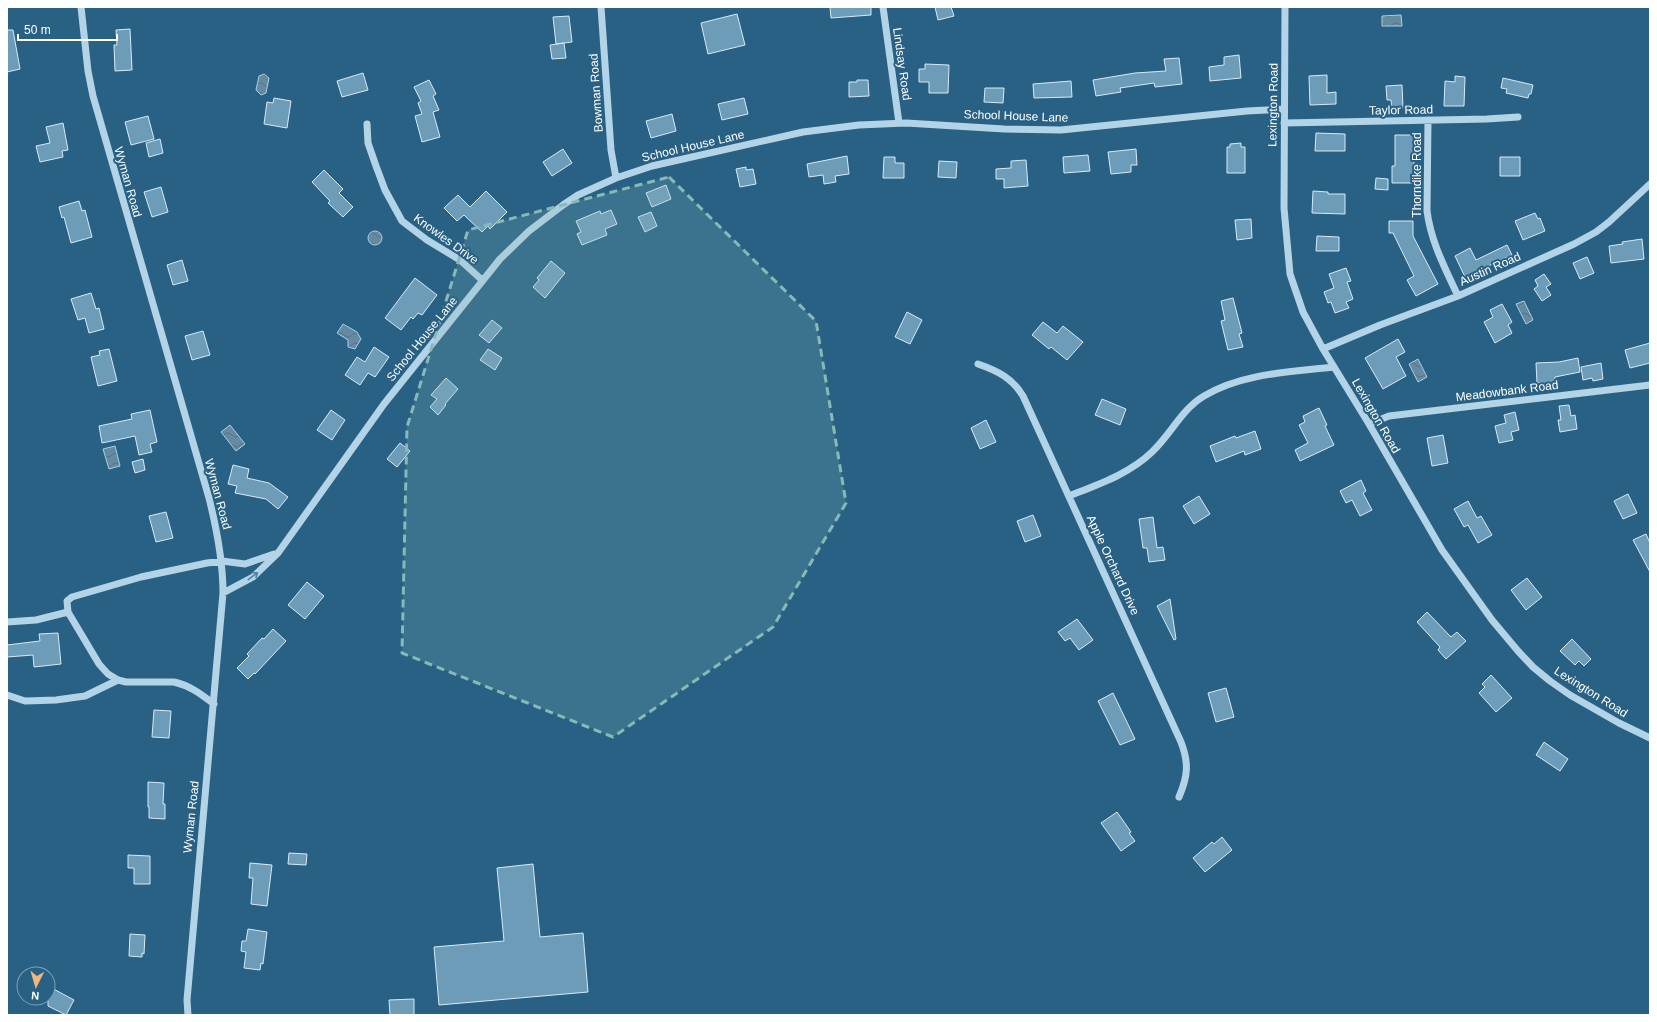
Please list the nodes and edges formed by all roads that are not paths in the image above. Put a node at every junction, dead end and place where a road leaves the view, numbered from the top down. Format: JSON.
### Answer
{"nodes":[{"id":1,"x":80,"y":7,"type":"edge"},
{"id":2,"x":600,"y":7,"type":"edge"},
{"id":3,"x":883,"y":7,"type":"edge"},
{"id":4,"x":1285,"y":7,"type":"edge"},
{"id":5,"x":1284,"y":109,"type":"junction"},
{"id":6,"x":1518,"y":117,"type":"dead end"},
{"id":7,"x":1428,"y":120,"type":"junction"},
{"id":8,"x":899,"y":123,"type":"junction"},
{"id":9,"x":1284,"y":123,"type":"junction"},
{"id":10,"x":367,"y":124,"type":"dead end"},
{"id":11,"x":616,"y":178,"type":"junction"},
{"id":12,"x":1650,"y":184,"type":"edge"},
{"id":13,"x":482,"y":280,"type":"junction"},
{"id":14,"x":1458,"y":296,"type":"junction"},
{"id":15,"x":1323,"y":349,"type":"junction"},
{"id":16,"x":978,"y":364,"type":"dead end"},
{"id":17,"x":1334,"y":367,"type":"junction"},
{"id":18,"x":1650,"y":385,"type":"edge"},
{"id":19,"x":1369,"y":424,"type":"junction"},
{"id":20,"x":1070,"y":496,"type":"junction"},
{"id":21,"x":278,"y":553,"type":"junction"},
{"id":22,"x":222,"y":562,"type":"junction"},
{"id":23,"x":223,"y":594,"type":"junction"},
{"id":24,"x":68,"y":612,"type":"junction"},
{"id":25,"x":7,"y":622,"type":"edge"},
{"id":26,"x":118,"y":680,"type":"junction"},
{"id":27,"x":7,"y":695,"type":"edge"},
{"id":28,"x":214,"y":704,"type":"junction"},
{"id":29,"x":1650,"y":738,"type":"edge"},
{"id":30,"x":1179,"y":797,"type":"dead end"},
{"id":31,"x":187,"y":1000,"type":"junction"},
{"id":32,"x":183,"y":1015,"type":"edge"},
{"id":33,"x":188,"y":1015,"type":"edge"}],
"edges":[{"from":1,"to":22,"type":"street","name":"Wyman Road"},
{"from":2,"to":11,"type":"street","name":"Bowman Road"},
{"from":3,"to":8,"type":"street","name":"Lindsay Road"},
{"from":4,"to":5,"type":"street","name":"Lexington Road"},
{"from":5,"to":8,"type":"street","name":"School House Lane"},
{"from":5,"to":9,"type":"street","name":"Lexington Road"},
{"from":6,"to":7,"type":"street","name":"Taylor Road"},
{"from":7,"to":9,"type":"street","name":"Taylor Road"},
{"from":7,"to":14,"type":"street","name":"Thorndike Road"},
{"from":8,"to":11,"type":"street","name":"School House Lane"},
{"from":9,"to":15,"type":"street","name":"Lexington Road"},
{"from":10,"to":13,"type":"street","name":"Knowles Drive"},
{"from":11,"to":13,"type":"street","name":"School House Lane"},
{"from":12,"to":14,"type":"street","name":"Austin Road"},
{"from":13,"to":21,"type":"street","name":"School House Lane"},
{"from":14,"to":15,"type":"street","name":"Austin Road"},
{"from":15,"to":17,"type":"street","name":"Lexington Road"},
{"from":16,"to":20,"type":"street","name":"Apple Orchard Drive"},
{"from":17,"to":19,"type":"street","name":"Lexington Road"},
{"from":17,"to":20,"type":"street"},
{"from":18,"to":19,"type":"street","name":"Meadowbank Road"},
{"from":19,"to":29,"type":"street","name":"Lexington Road"},
{"from":20,"to":30,"type":"street","name":"Apple Orchard Drive"},
{"from":21,"to":22,"type":"street"},
{"from":23,"to":21,"type":"street","name":"School House Lane","one_way":true},
{"from":22,"to":23,"type":"street","name":"Wyman Road"},
{"from":22,"to":24,"type":"street"},
{"from":23,"to":28,"type":"street","name":"Wyman Road"},
{"from":24,"to":25,"type":"street"},
{"from":24,"to":26,"type":"street"},
{"from":26,"to":27,"type":"street"},
{"from":26,"to":28,"type":"street"},
{"from":28,"to":31,"type":"street","name":"Wyman Road"},
{"from":31,"to":32,"type":"street","name":"Wyman Road"},
{"from":31,"to":33,"type":"street","name":"Wyman Road"}]}
